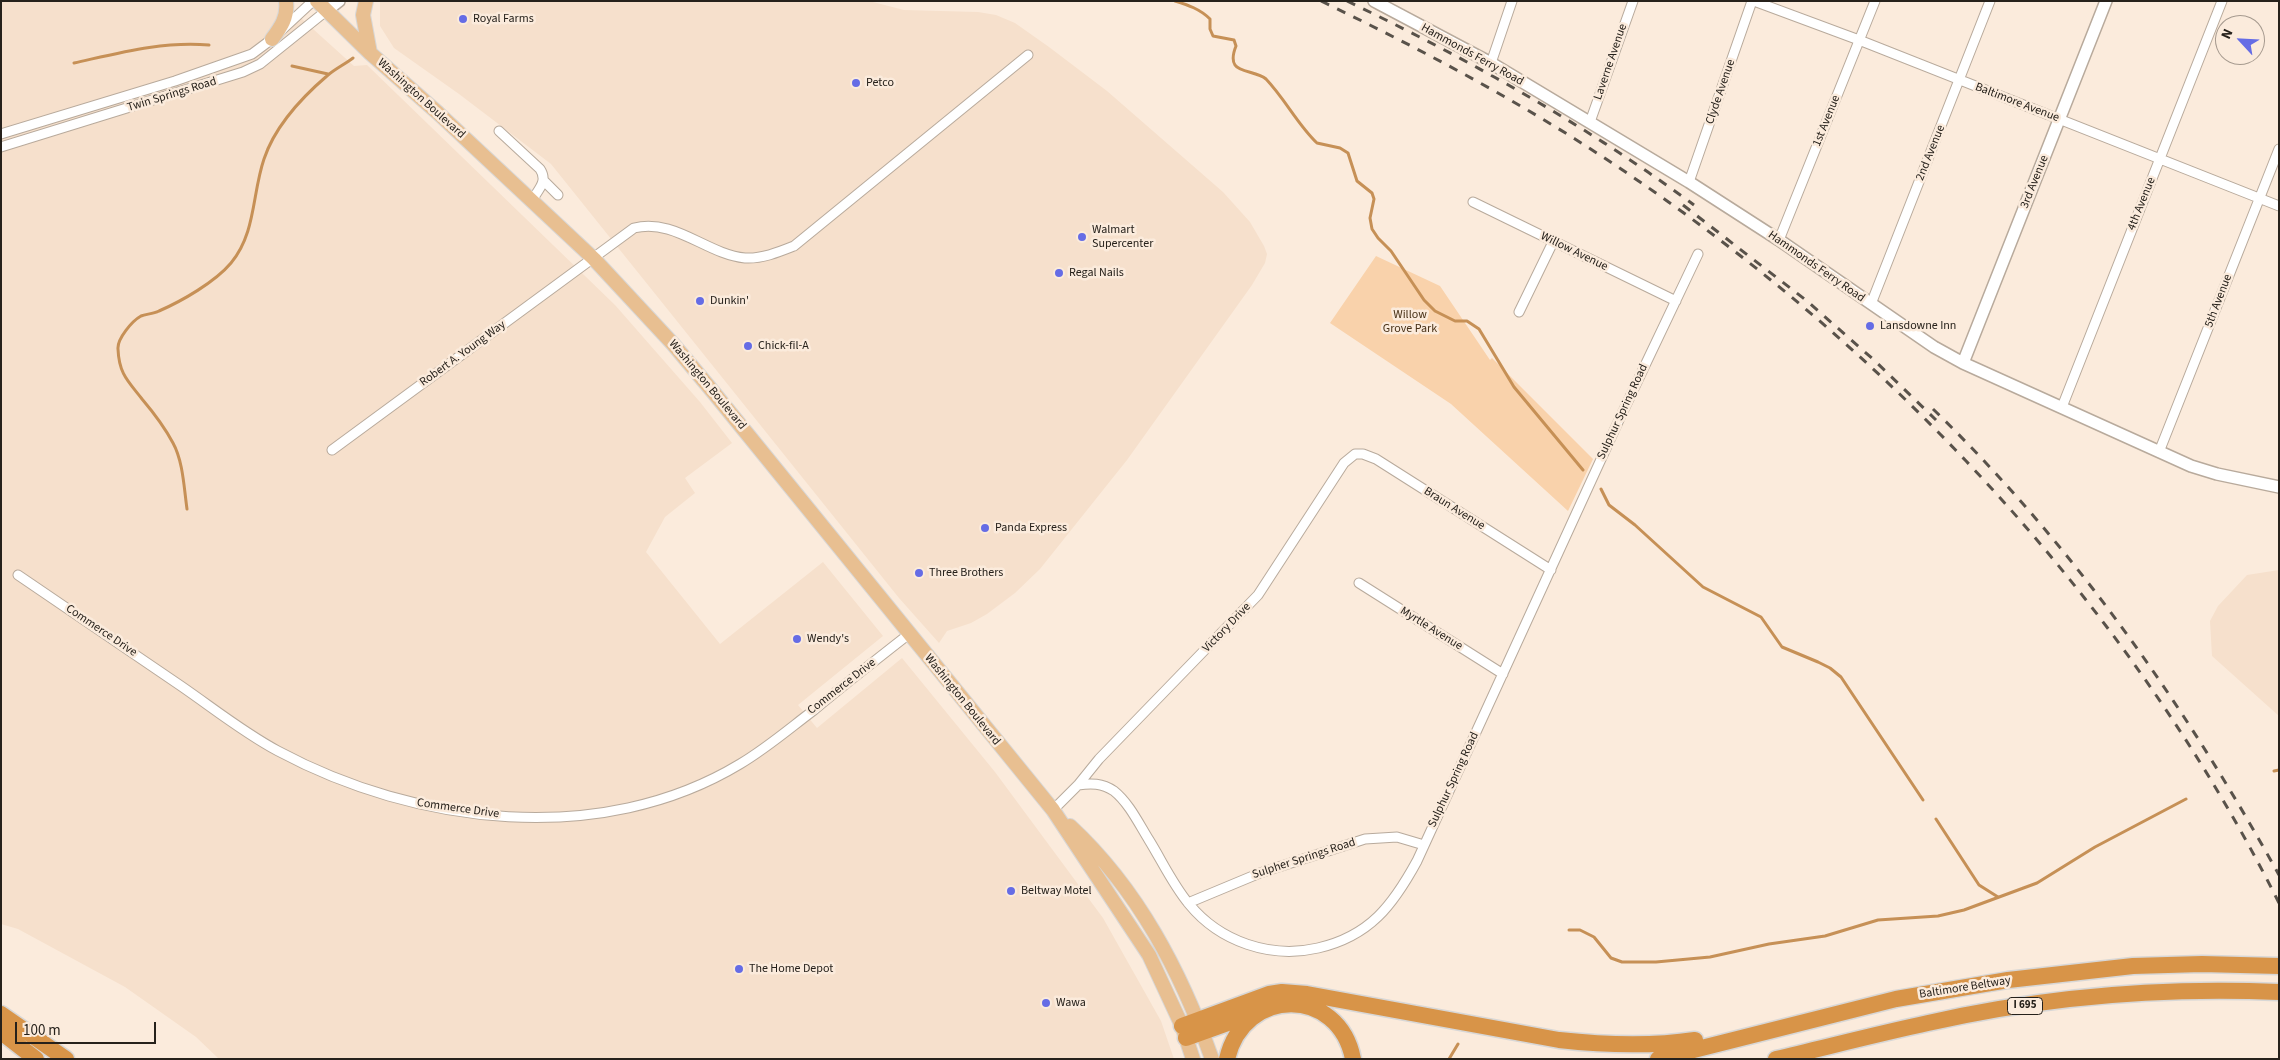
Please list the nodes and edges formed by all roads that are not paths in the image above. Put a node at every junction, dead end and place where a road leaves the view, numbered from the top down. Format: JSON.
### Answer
{"nodes":[{"id":1,"x":286,"y":1,"type":"edge"},
{"id":2,"x":339,"y":1,"type":"edge"},
{"id":3,"x":366,"y":1,"type":"edge"},
{"id":4,"x":1374,"y":1,"type":"edge"},
{"id":5,"x":1512,"y":1,"type":"edge"},
{"id":6,"x":1633,"y":1,"type":"edge"},
{"id":7,"x":1753,"y":1,"type":"edge"},
{"id":8,"x":1875,"y":1,"type":"edge"},
{"id":9,"x":1990,"y":1,"type":"edge"},
{"id":10,"x":2106,"y":1,"type":"edge"},
{"id":11,"x":2222,"y":1,"type":"edge"},
{"id":12,"x":318,"y":4,"type":"edge"},
{"id":13,"x":1389,"y":5,"type":"edge"},
{"id":14,"x":272,"y":39,"type":"junction"},
{"id":15,"x":1859,"y":40,"type":"junction"},
{"id":16,"x":370,"y":53,"type":"junction"},
{"id":17,"x":1028,"y":55,"type":"dead end"},
{"id":18,"x":1490,"y":64,"type":"junction"},
{"id":19,"x":1959,"y":80,"type":"junction"},
{"id":20,"x":2060,"y":119,"type":"junction"},
{"id":21,"x":1590,"y":122,"type":"junction"},
{"id":22,"x":499,"y":131,"type":"dead end"},
{"id":23,"x":1,"y":134,"type":"edge"},
{"id":24,"x":1,"y":147,"type":"edge"},
{"id":25,"x":2279,"y":149,"type":"edge"},
{"id":26,"x":2161,"y":159,"type":"junction"},
{"id":27,"x":544,"y":181,"type":"junction"},
{"id":28,"x":1689,"y":182,"type":"junction"},
{"id":29,"x":558,"y":195,"type":"dead end"},
{"id":30,"x":2259,"y":198,"type":"junction"},
{"id":31,"x":532,"y":200,"type":"junction"},
{"id":32,"x":1473,"y":202,"type":"dead end"},
{"id":33,"x":2279,"y":206,"type":"edge"},
{"id":34,"x":1779,"y":240,"type":"junction"},
{"id":35,"x":1554,"y":242,"type":"junction"},
{"id":36,"x":1698,"y":254,"type":"dead end"},
{"id":37,"x":594,"y":259,"type":"junction"},
{"id":38,"x":1676,"y":301,"type":"junction"},
{"id":39,"x":1870,"y":304,"type":"junction"},
{"id":40,"x":1520,"y":312,"type":"dead end"},
{"id":41,"x":1963,"y":363,"type":"junction"},
{"id":42,"x":2062,"y":407,"type":"junction"},
{"id":43,"x":332,"y":450,"type":"dead end"},
{"id":44,"x":2159,"y":452,"type":"junction"},
{"id":45,"x":1355,"y":454,"type":"joint"},
{"id":46,"x":2279,"y":487,"type":"edge"},
{"id":47,"x":1551,"y":570,"type":"junction"},
{"id":48,"x":18,"y":575,"type":"dead end"},
{"id":49,"x":1358,"y":583,"type":"dead end"},
{"id":50,"x":909,"y":634,"type":"junction"},
{"id":51,"x":1503,"y":674,"type":"junction"},
{"id":52,"x":1078,"y":785,"type":"junction"},
{"id":53,"x":1053,"y":810,"type":"junction"},
{"id":54,"x":1424,"y":845,"type":"junction"},
{"id":55,"x":1188,"y":903,"type":"junction"},
{"id":56,"x":2279,"y":966,"type":"edge"},
{"id":57,"x":2279,"y":992,"type":"edge"},
{"id":58,"x":1257,"y":1013,"type":"junction"},
{"id":59,"x":1,"y":1014,"type":"edge"},
{"id":60,"x":1200,"y":1026,"type":"junction"},
{"id":61,"x":1777,"y":1029,"type":"junction"},
{"id":62,"x":1,"y":1032,"type":"edge"},
{"id":63,"x":1184,"y":1032,"type":"junction"},
{"id":64,"x":36,"y":1059,"type":"edge"},
{"id":65,"x":66,"y":1059,"type":"edge"},
{"id":66,"x":1193,"y":1059,"type":"edge"},
{"id":67,"x":1212,"y":1059,"type":"edge"},
{"id":68,"x":1227,"y":1059,"type":"edge"},
{"id":69,"x":1353,"y":1059,"type":"edge"},
{"id":70,"x":1658,"y":1059,"type":"edge"},
{"id":71,"x":1776,"y":1059,"type":"edge"}],
"edges":[{"from":1,"to":14,"type":"main road"},
{"from":2,"to":12,"type":"street"},
{"from":3,"to":16,"type":"main road"},
{"from":4,"to":13,"type":"street","name":"Hammonds Ferry Road"},
{"from":5,"to":18,"type":"street"},
{"from":6,"to":21,"type":"street","name":"Laverne Avenue"},
{"from":7,"to":15,"type":"street","name":"Baltimore Avenue"},
{"from":7,"to":28,"type":"street","name":"Clyde Avenue"},
{"from":8,"to":15,"type":"street","name":"1st Avenue"},
{"from":9,"to":19,"type":"street","name":"2nd Avenue"},
{"from":10,"to":20,"type":"street","name":"3rd Avenue"},
{"from":11,"to":26,"type":"street","name":"4th Avenue"},
{"from":12,"to":14,"type":"street","name":"Twin Springs Road"},
{"from":12,"to":16,"type":"main road","name":"Washington Boulevard"},
{"from":12,"to":24,"type":"street","name":"Twin Springs Road"},
{"from":13,"to":18,"type":"street","name":"Hammonds Ferry Road"},
{"from":14,"to":23,"type":"street","name":"Twin Springs Road"},
{"from":15,"to":19,"type":"street","name":"Baltimore Avenue"},
{"from":15,"to":34,"type":"street","name":"1st Avenue"},
{"from":16,"to":31,"type":"main road","name":"Washington Boulevard"},
{"from":17,"to":37,"type":"street","name":"Robert A. Young Way"},
{"from":18,"to":21,"type":"street","name":"Hammonds Ferry Road"},
{"from":19,"to":20,"type":"street","name":"Baltimore Avenue"},
{"from":19,"to":39,"type":"street","name":"2nd Avenue"},
{"from":20,"to":26,"type":"street","name":"Baltimore Avenue"},
{"from":20,"to":41,"type":"street","name":"3rd Avenue"},
{"from":21,"to":28,"type":"street","name":"Hammonds Ferry Road"},
{"from":22,"to":27,"type":"street"},
{"from":25,"to":30,"type":"street","name":"5th Avenue"},
{"from":26,"to":30,"type":"street","name":"Baltimore Avenue"},
{"from":26,"to":42,"type":"street","name":"4th Avenue"},
{"from":27,"to":29,"type":"street"},
{"from":27,"to":31,"type":"street"},
{"from":28,"to":34,"type":"street","name":"Hammonds Ferry Road"},
{"from":30,"to":33,"type":"street","name":"Baltimore Avenue"},
{"from":30,"to":44,"type":"street","name":"5th Avenue"},
{"from":31,"to":37,"type":"main road","name":"Washington Boulevard"},
{"from":32,"to":35,"type":"street","name":"Willow Avenue"},
{"from":34,"to":39,"type":"street","name":"Hammonds Ferry Road"},
{"from":35,"to":38,"type":"street","name":"Willow Avenue"},
{"from":35,"to":40,"type":"street"},
{"from":36,"to":38,"type":"street","name":"Sulphur Spring Road"},
{"from":37,"to":43,"type":"street","name":"Robert A. Young Way"},
{"from":37,"to":50,"type":"main road","name":"Washington Boulevard"},
{"from":38,"to":47,"type":"street","name":"Sulphur Spring Road"},
{"from":39,"to":41,"type":"street","name":"Hammonds Ferry Road"},
{"from":41,"to":42,"type":"street","name":"Hammonds Ferry Road"},
{"from":42,"to":44,"type":"street","name":"Hammonds Ferry Road"},
{"from":44,"to":46,"type":"street","name":"Hammonds Ferry Road"},
{"from":45,"to":47,"type":"street","name":"Braun Avenue"},
{"from":45,"to":52,"type":"street","name":"Victory Drive"},
{"from":47,"to":51,"type":"street","name":"Sulphur Spring Road"},
{"from":48,"to":50,"type":"street","name":"Commerce Drive"},
{"from":49,"to":51,"type":"street","name":"Myrtle Avenue"},
{"from":50,"to":53,"type":"main road","name":"Washington Boulevard"},
{"from":51,"to":54,"type":"street","name":"Sulphur Spring Road"},
{"from":52,"to":53,"type":"street"},
{"from":52,"to":55,"type":"street","name":"Sulphur Spring Road"},
{"from":53,"to":60,"type":"main road","name":"Washington Boulevard"},
{"from":53,"to":63,"type":"main road","name":"Washington Boulevard"},
{"from":54,"to":55,"type":"street","name":"Sulpher Springs Road"},
{"from":54,"to":55,"type":"street","name":"Sulphur Spring Road"},
{"from":56,"to":61,"type":"highway","name":"Baltimore Beltway","number":"I 695"},
{"from":57,"to":71,"type":"highway","number":"I 695"},
{"from":58,"to":60,"type":"highway"},
{"from":58,"to":68,"type":"highway"},
{"from":58,"to":69,"type":"highway"},
{"from":59,"to":65,"type":"highway"},
{"from":60,"to":61,"type":"highway"},
{"from":60,"to":63,"type":"highway"},
{"from":60,"to":67,"type":"main road","name":"Washington Boulevard"},
{"from":61,"to":70,"type":"highway","name":"Baltimore Beltway","number":"I 695"},
{"from":62,"to":64,"type":"highway"},
{"from":63,"to":66,"type":"main road","name":"Washington Boulevard"}]}
